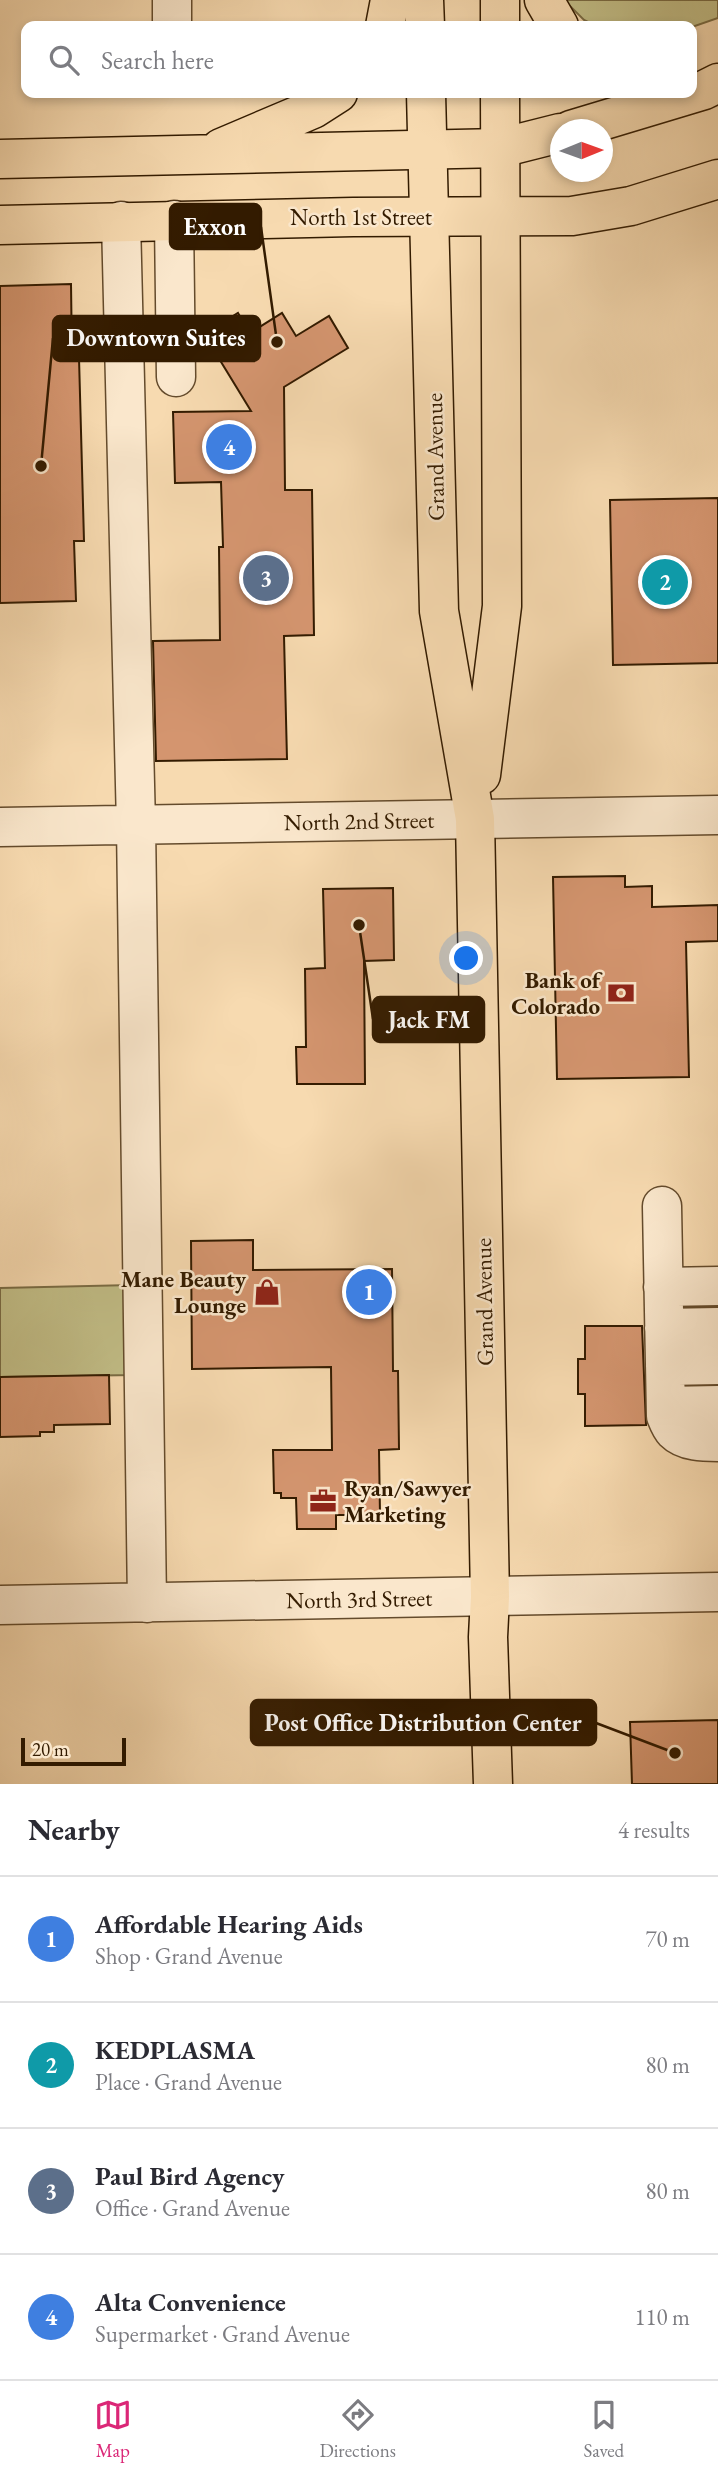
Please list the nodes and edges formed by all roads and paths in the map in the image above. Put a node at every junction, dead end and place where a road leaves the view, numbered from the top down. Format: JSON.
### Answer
{"nodes":[{"id":1,"x":172,"y":0,"type":"edge"},
{"id":2,"x":390,"y":0,"type":"edge"},
{"id":3,"x":424,"y":0,"type":"edge"},
{"id":4,"x":500,"y":0,"type":"edge"},
{"id":5,"x":544,"y":0,"type":"edge"},
{"id":6,"x":173,"y":21,"type":"edge"},
{"id":7,"x":386,"y":21,"type":"edge"},
{"id":8,"x":425,"y":21,"type":"edge"},
{"id":9,"x":500,"y":21,"type":"edge"},
{"id":10,"x":556,"y":21,"type":"edge"},
{"id":11,"x":330,"y":98,"type":"edge"},
{"id":12,"x":426,"y":98,"type":"edge"},
{"id":13,"x":500,"y":98,"type":"edge"},
{"id":14,"x":668,"y":98,"type":"edge"},
{"id":15,"x":604,"y":119,"type":"edge"},
{"id":16,"x":550,"y":135,"type":"edge"},
{"id":17,"x":500,"y":148,"type":"junction"},
{"id":18,"x":428,"y":150,"type":"junction"},
{"id":19,"x":203,"y":156,"type":"junction"},
{"id":20,"x":0,"y":159,"type":"edge"},
{"id":21,"x":718,"y":179,"type":"edge"},
{"id":22,"x":500,"y":216,"type":"junction"},
{"id":23,"x":429,"y":217,"type":"junction"},
{"id":24,"x":174,"y":220,"type":"junction"},
{"id":25,"x":121,"y":221,"type":"junction"},
{"id":26,"x":0,"y":225,"type":"edge"},
{"id":27,"x":176,"y":377,"type":"dead end"},
{"id":28,"x":718,"y":815,"type":"edge"},
{"id":29,"x":475,"y":819,"type":"junction"},
{"id":30,"x":136,"y":825,"type":"junction"},
{"id":31,"x":0,"y":828,"type":"edge"},
{"id":32,"x":662,"y":1206,"type":"dead end"},
{"id":33,"x":718,"y":1286,"type":"edge"},
{"id":34,"x":718,"y":1307,"type":"edge"},
{"id":35,"x":718,"y":1327,"type":"edge"},
{"id":36,"x":718,"y":1346,"type":"edge"},
{"id":37,"x":665,"y":1356,"type":"junction"},
{"id":38,"x":718,"y":1365,"type":"edge"},
{"id":39,"x":718,"y":1385,"type":"edge"},
{"id":40,"x":718,"y":1405,"type":"edge"},
{"id":41,"x":718,"y":1423,"type":"edge"},
{"id":42,"x":718,"y":1442,"type":"edge"},
{"id":43,"x":718,"y":1592,"type":"edge"},
{"id":44,"x":490,"y":1597,"type":"junction"},
{"id":45,"x":147,"y":1602,"type":"junction"},
{"id":46,"x":0,"y":1605,"type":"edge"},
{"id":47,"x":493,"y":1784,"type":"edge"}],
"edges":[{"from":1,"to":6,"type":"street"},
{"from":2,"to":7,"type":"main road"},
{"from":3,"to":8,"type":"main road"},
{"from":4,"to":9,"type":"main road"},
{"from":5,"to":10,"type":"main road"},
{"from":11,"to":19,"type":"main road"},
{"from":12,"to":18,"type":"main road","name":"Grand Avenue"},
{"from":13,"to":17,"type":"main road","name":"Grand Avenue"},
{"from":14,"to":15,"type":"main road"},
{"from":16,"to":17,"type":"main road"},
{"from":17,"to":18,"type":"main road"},
{"from":17,"to":22,"type":"main road","name":"Grand Avenue"},
{"from":18,"to":19,"type":"main road"},
{"from":18,"to":23,"type":"main road","name":"Grand Avenue"},
{"from":19,"to":20,"type":"main road"},
{"from":21,"to":22,"type":"main road","name":"North 1st Street"},
{"from":22,"to":23,"type":"main road","name":"North 1st Street"},
{"from":22,"to":29,"type":"main road","name":"Grand Avenue"},
{"from":23,"to":24,"type":"main road","name":"North 1st Street"},
{"from":23,"to":29,"type":"main road","name":"Grand Avenue"},
{"from":24,"to":25,"type":"main road","name":"North 1st Street"},
{"from":24,"to":27,"type":"street"},
{"from":25,"to":26,"type":"main road","name":"North 1st Street"},
{"from":25,"to":30,"type":"street"},
{"from":28,"to":29,"type":"street","name":"North 2nd Street"},
{"from":29,"to":30,"type":"street","name":"North 2nd Street"},
{"from":29,"to":44,"type":"main road","name":"Grand Avenue"},
{"from":30,"to":31,"type":"street","name":"North 2nd Street"},
{"from":30,"to":45,"type":"street"},
{"from":32,"to":37,"type":"street"},
{"from":33,"to":37,"type":"street"},
{"from":34,"to":37,"type":"street"},
{"from":35,"to":37,"type":"street"},
{"from":36,"to":37,"type":"street"},
{"from":37,"to":38,"type":"street"},
{"from":37,"to":39,"type":"street"},
{"from":37,"to":40,"type":"street"},
{"from":37,"to":41,"type":"street"},
{"from":37,"to":42,"type":"street"},
{"from":43,"to":44,"type":"street","name":"North 3rd Street"},
{"from":44,"to":45,"type":"street","name":"North 3rd Street"},
{"from":44,"to":47,"type":"main road","name":"Grand Avenue"},
{"from":45,"to":46,"type":"street","name":"North 3rd Street"}]}
